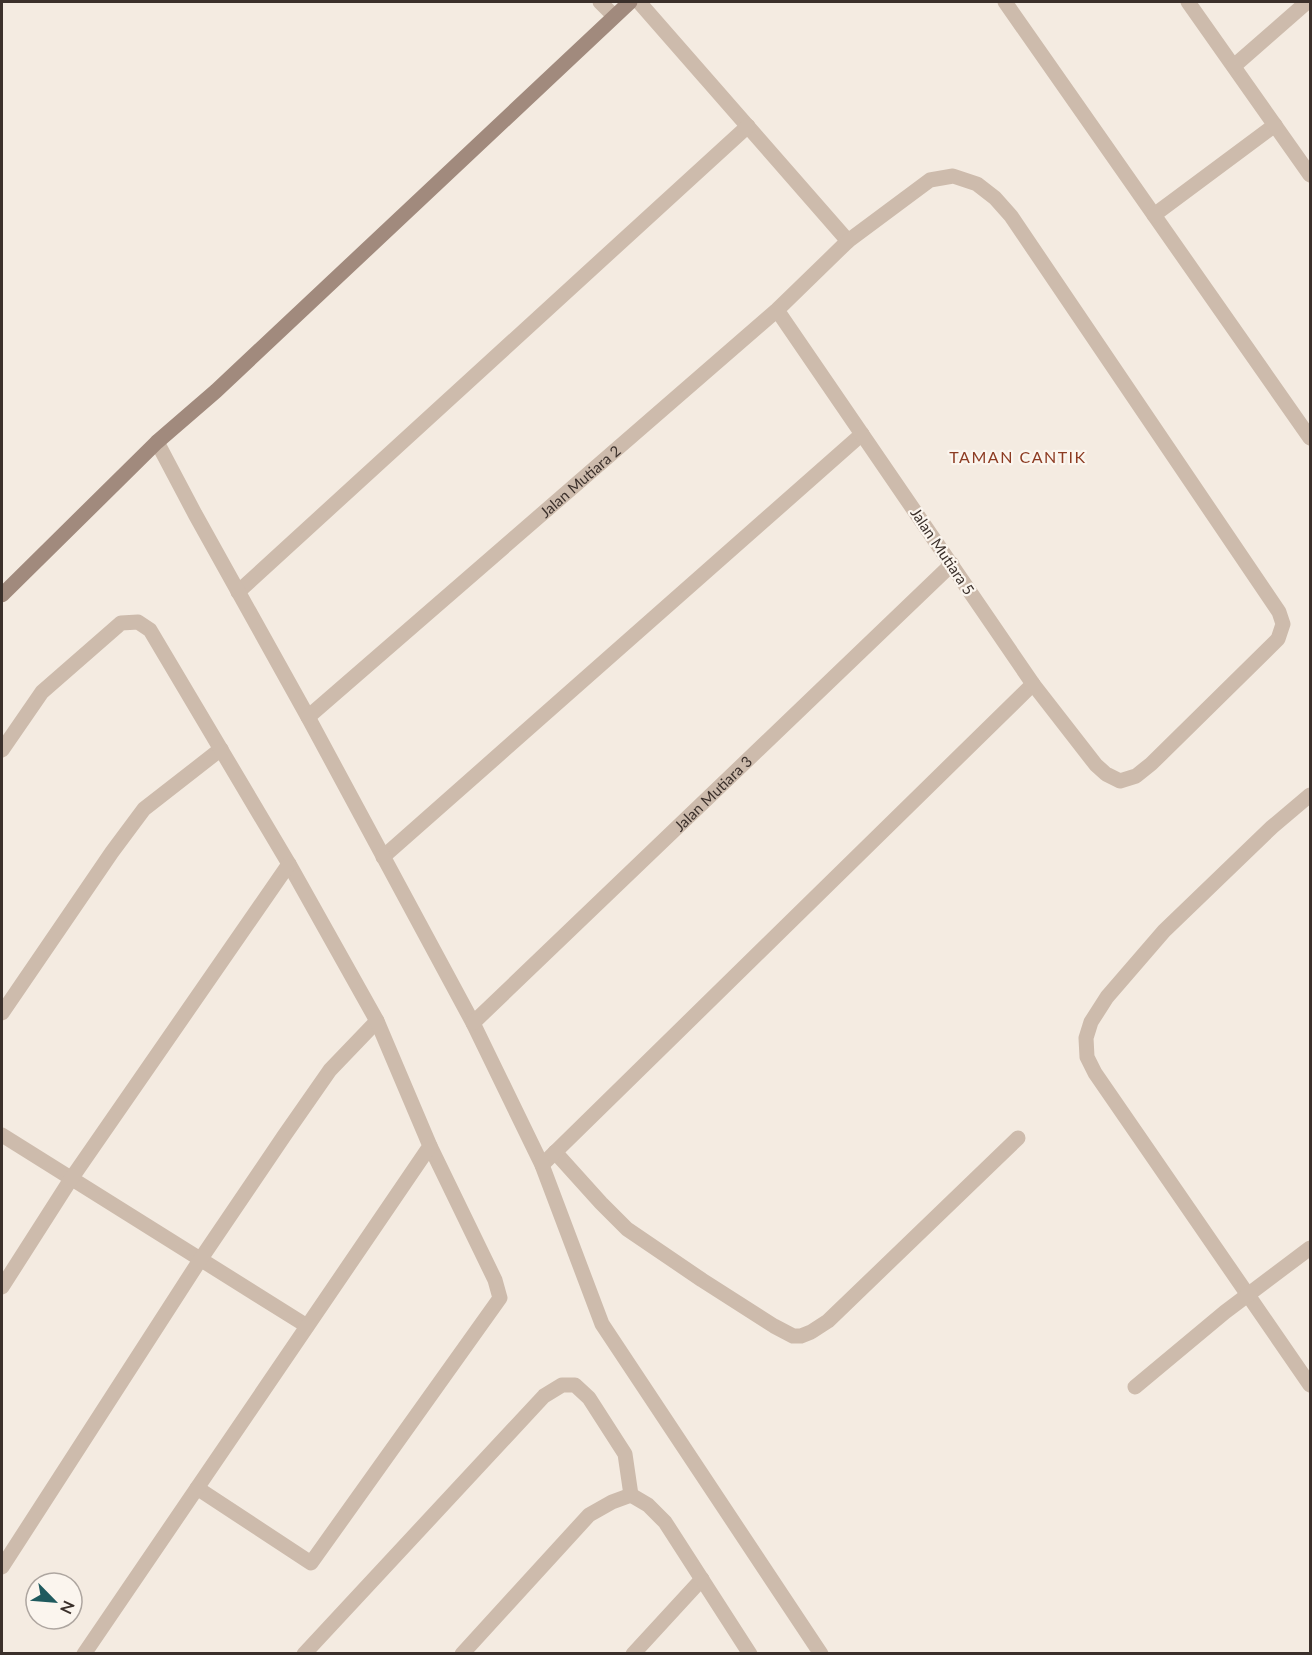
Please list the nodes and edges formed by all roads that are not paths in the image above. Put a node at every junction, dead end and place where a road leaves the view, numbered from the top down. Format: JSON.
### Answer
{"nodes":[{"id":1,"x":600,"y":2,"type":"edge"},
{"id":2,"x":630,"y":2,"type":"edge"},
{"id":3,"x":639,"y":2,"type":"edge"},
{"id":4,"x":1005,"y":2,"type":"edge"},
{"id":5,"x":1188,"y":2,"type":"edge"},
{"id":6,"x":1307,"y":2,"type":"edge"},
{"id":7,"x":614,"y":16,"type":"junction"},
{"id":8,"x":1234,"y":66,"type":"junction"},
{"id":9,"x":1275,"y":125,"type":"junction"},
{"id":10,"x":748,"y":126,"type":"junction"},
{"id":11,"x":1311,"y":175,"type":"edge"},
{"id":12,"x":1154,"y":215,"type":"junction"},
{"id":13,"x":848,"y":241,"type":"junction"},
{"id":14,"x":777,"y":310,"type":"junction"},
{"id":15,"x":862,"y":434,"type":"junction"},
{"id":16,"x":1311,"y":438,"type":"edge"},
{"id":17,"x":157,"y":442,"type":"junction"},
{"id":18,"x":952,"y":564,"type":"junction"},
{"id":19,"x":238,"y":592,"type":"junction"},
{"id":20,"x":2,"y":595,"type":"edge"},
{"id":21,"x":1033,"y":684,"type":"junction"},
{"id":22,"x":308,"y":717,"type":"junction"},
{"id":23,"x":221,"y":749,"type":"junction"},
{"id":24,"x":2,"y":750,"type":"edge"},
{"id":25,"x":1120,"y":781,"type":"joint"},
{"id":26,"x":1311,"y":795,"type":"edge"},
{"id":27,"x":383,"y":856,"type":"junction"},
{"id":28,"x":289,"y":864,"type":"junction"},
{"id":29,"x":2,"y":1013,"type":"edge"},
{"id":30,"x":376,"y":1021,"type":"junction"},
{"id":31,"x":473,"y":1023,"type":"junction"},
{"id":32,"x":2,"y":1135,"type":"edge"},
{"id":33,"x":1018,"y":1138,"type":"dead end"},
{"id":34,"x":430,"y":1146,"type":"junction"},
{"id":35,"x":555,"y":1152,"type":"junction"},
{"id":36,"x":542,"y":1165,"type":"junction"},
{"id":37,"x":71,"y":1179,"type":"junction"},
{"id":38,"x":1311,"y":1248,"type":"edge"},
{"id":39,"x":200,"y":1260,"type":"junction"},
{"id":40,"x":2,"y":1287,"type":"edge"},
{"id":41,"x":1248,"y":1296,"type":"junction"},
{"id":42,"x":307,"y":1326,"type":"junction"},
{"id":43,"x":1311,"y":1385,"type":"edge"},
{"id":44,"x":1135,"y":1387,"type":"dead end"},
{"id":45,"x":197,"y":1488,"type":"junction"},
{"id":46,"x":631,"y":1496,"type":"junction"},
{"id":47,"x":2,"y":1567,"type":"edge"},
{"id":48,"x":702,"y":1579,"type":"junction"},
{"id":49,"x":84,"y":1653,"type":"edge"},
{"id":50,"x":304,"y":1653,"type":"edge"},
{"id":51,"x":462,"y":1653,"type":"edge"},
{"id":52,"x":633,"y":1653,"type":"edge"},
{"id":53,"x":750,"y":1653,"type":"edge"},
{"id":54,"x":821,"y":1653,"type":"edge"}],
"edges":[{"from":1,"to":7,"type":"street"},
{"from":2,"to":7,"type":"street"},
{"from":3,"to":10,"type":"street"},
{"from":4,"to":12,"type":"street"},
{"from":5,"to":8,"type":"street"},
{"from":6,"to":8,"type":"street"},
{"from":7,"to":17,"type":"street"},
{"from":8,"to":9,"type":"street"},
{"from":9,"to":11,"type":"street"},
{"from":9,"to":12,"type":"street"},
{"from":10,"to":13,"type":"street"},
{"from":10,"to":19,"type":"street"},
{"from":12,"to":16,"type":"street"},
{"from":13,"to":14,"type":"street","name":"Jalan Mutiara 2"},
{"from":13,"to":25,"type":"street","name":"Jalan Mutiara 2"},
{"from":14,"to":15,"type":"street","name":"Jalan Mutiara 5"},
{"from":14,"to":22,"type":"street","name":"Jalan Mutiara 2"},
{"from":15,"to":18,"type":"street","name":"Jalan Mutiara 5"},
{"from":15,"to":27,"type":"street"},
{"from":17,"to":19,"type":"street"},
{"from":17,"to":20,"type":"street"},
{"from":18,"to":21,"type":"street","name":"Jalan Mutiara 5"},
{"from":18,"to":31,"type":"street","name":"Jalan Mutiara 3"},
{"from":19,"to":22,"type":"street"},
{"from":21,"to":25,"type":"street","name":"Jalan Mutiara 5"},
{"from":21,"to":35,"type":"street"},
{"from":22,"to":27,"type":"street"},
{"from":23,"to":24,"type":"street"},
{"from":23,"to":28,"type":"street"},
{"from":23,"to":29,"type":"street"},
{"from":26,"to":41,"type":"street"},
{"from":27,"to":31,"type":"street"},
{"from":28,"to":30,"type":"street"},
{"from":28,"to":37,"type":"street"},
{"from":30,"to":34,"type":"street"},
{"from":30,"to":39,"type":"street"},
{"from":31,"to":36,"type":"street"},
{"from":32,"to":37,"type":"street"},
{"from":33,"to":35,"type":"street"},
{"from":34,"to":42,"type":"street"},
{"from":34,"to":45,"type":"street"},
{"from":35,"to":36,"type":"street"},
{"from":36,"to":54,"type":"street"},
{"from":37,"to":39,"type":"street"},
{"from":37,"to":40,"type":"street"},
{"from":38,"to":41,"type":"street"},
{"from":39,"to":42,"type":"street"},
{"from":39,"to":47,"type":"street"},
{"from":41,"to":43,"type":"street"},
{"from":41,"to":44,"type":"street"},
{"from":42,"to":45,"type":"street"},
{"from":45,"to":49,"type":"street"},
{"from":46,"to":48,"type":"street"},
{"from":46,"to":50,"type":"street"},
{"from":46,"to":51,"type":"street"},
{"from":48,"to":52,"type":"street"},
{"from":48,"to":53,"type":"street"}]}
